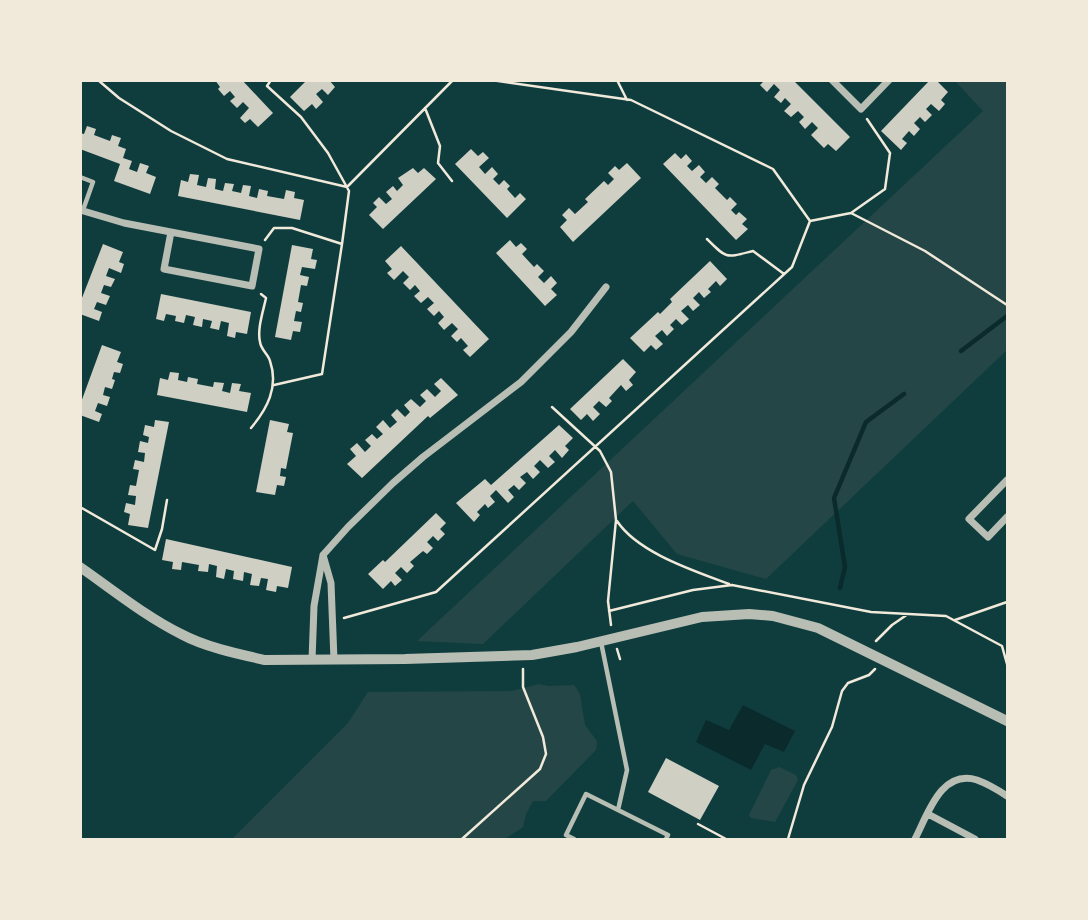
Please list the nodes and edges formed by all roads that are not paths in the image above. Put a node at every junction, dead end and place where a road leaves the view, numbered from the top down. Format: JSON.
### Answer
{"nodes":[{"id":1,"x":832,"y":80,"type":"edge"},
{"id":2,"x":889,"y":80,"type":"edge"},
{"id":3,"x":80,"y":177,"type":"edge"},
{"id":4,"x":81,"y":212,"type":"edge"},
{"id":5,"x":171,"y":232,"type":"junction"},
{"id":6,"x":606,"y":287,"type":"dead end"},
{"id":7,"x":1007,"y":480,"type":"edge"},
{"id":8,"x":1007,"y":517,"type":"edge"},
{"id":9,"x":323,"y":555,"type":"junction"},
{"id":10,"x":80,"y":567,"type":"edge"},
{"id":11,"x":601,"y":642,"type":"junction"},
{"id":12,"x":312,"y":660,"type":"junction"},
{"id":13,"x":334,"y":660,"type":"junction"},
{"id":14,"x":1007,"y":720,"type":"edge"},
{"id":15,"x":1007,"y":796,"type":"edge"},
{"id":16,"x":618,"y":810,"type":"junction"},
{"id":17,"x":928,"y":814,"type":"junction"},
{"id":18,"x":574,"y":839,"type":"edge"},
{"id":19,"x":666,"y":839,"type":"edge"},
{"id":20,"x":915,"y":839,"type":"edge"},
{"id":21,"x":975,"y":839,"type":"edge"}],
"edges":[{"from":1,"to":2,"type":"street"},
{"from":3,"to":4,"type":"lane"},
{"from":4,"to":5,"type":"street"},
{"from":5,"to":5,"type":"street"},
{"from":6,"to":9,"type":"street"},
{"from":7,"to":8,"type":"street"},
{"from":9,"to":12,"type":"street"},
{"from":9,"to":13,"type":"street"},
{"from":10,"to":12,"type":"street"},
{"from":11,"to":13,"type":"street"},
{"from":11,"to":14,"type":"street"},
{"from":11,"to":16,"type":"lane"},
{"from":12,"to":13,"type":"street"},
{"from":15,"to":17,"type":"street"},
{"from":16,"to":18,"type":"lane"},
{"from":16,"to":19,"type":"lane"},
{"from":17,"to":20,"type":"street"},
{"from":17,"to":21,"type":"street"}]}
